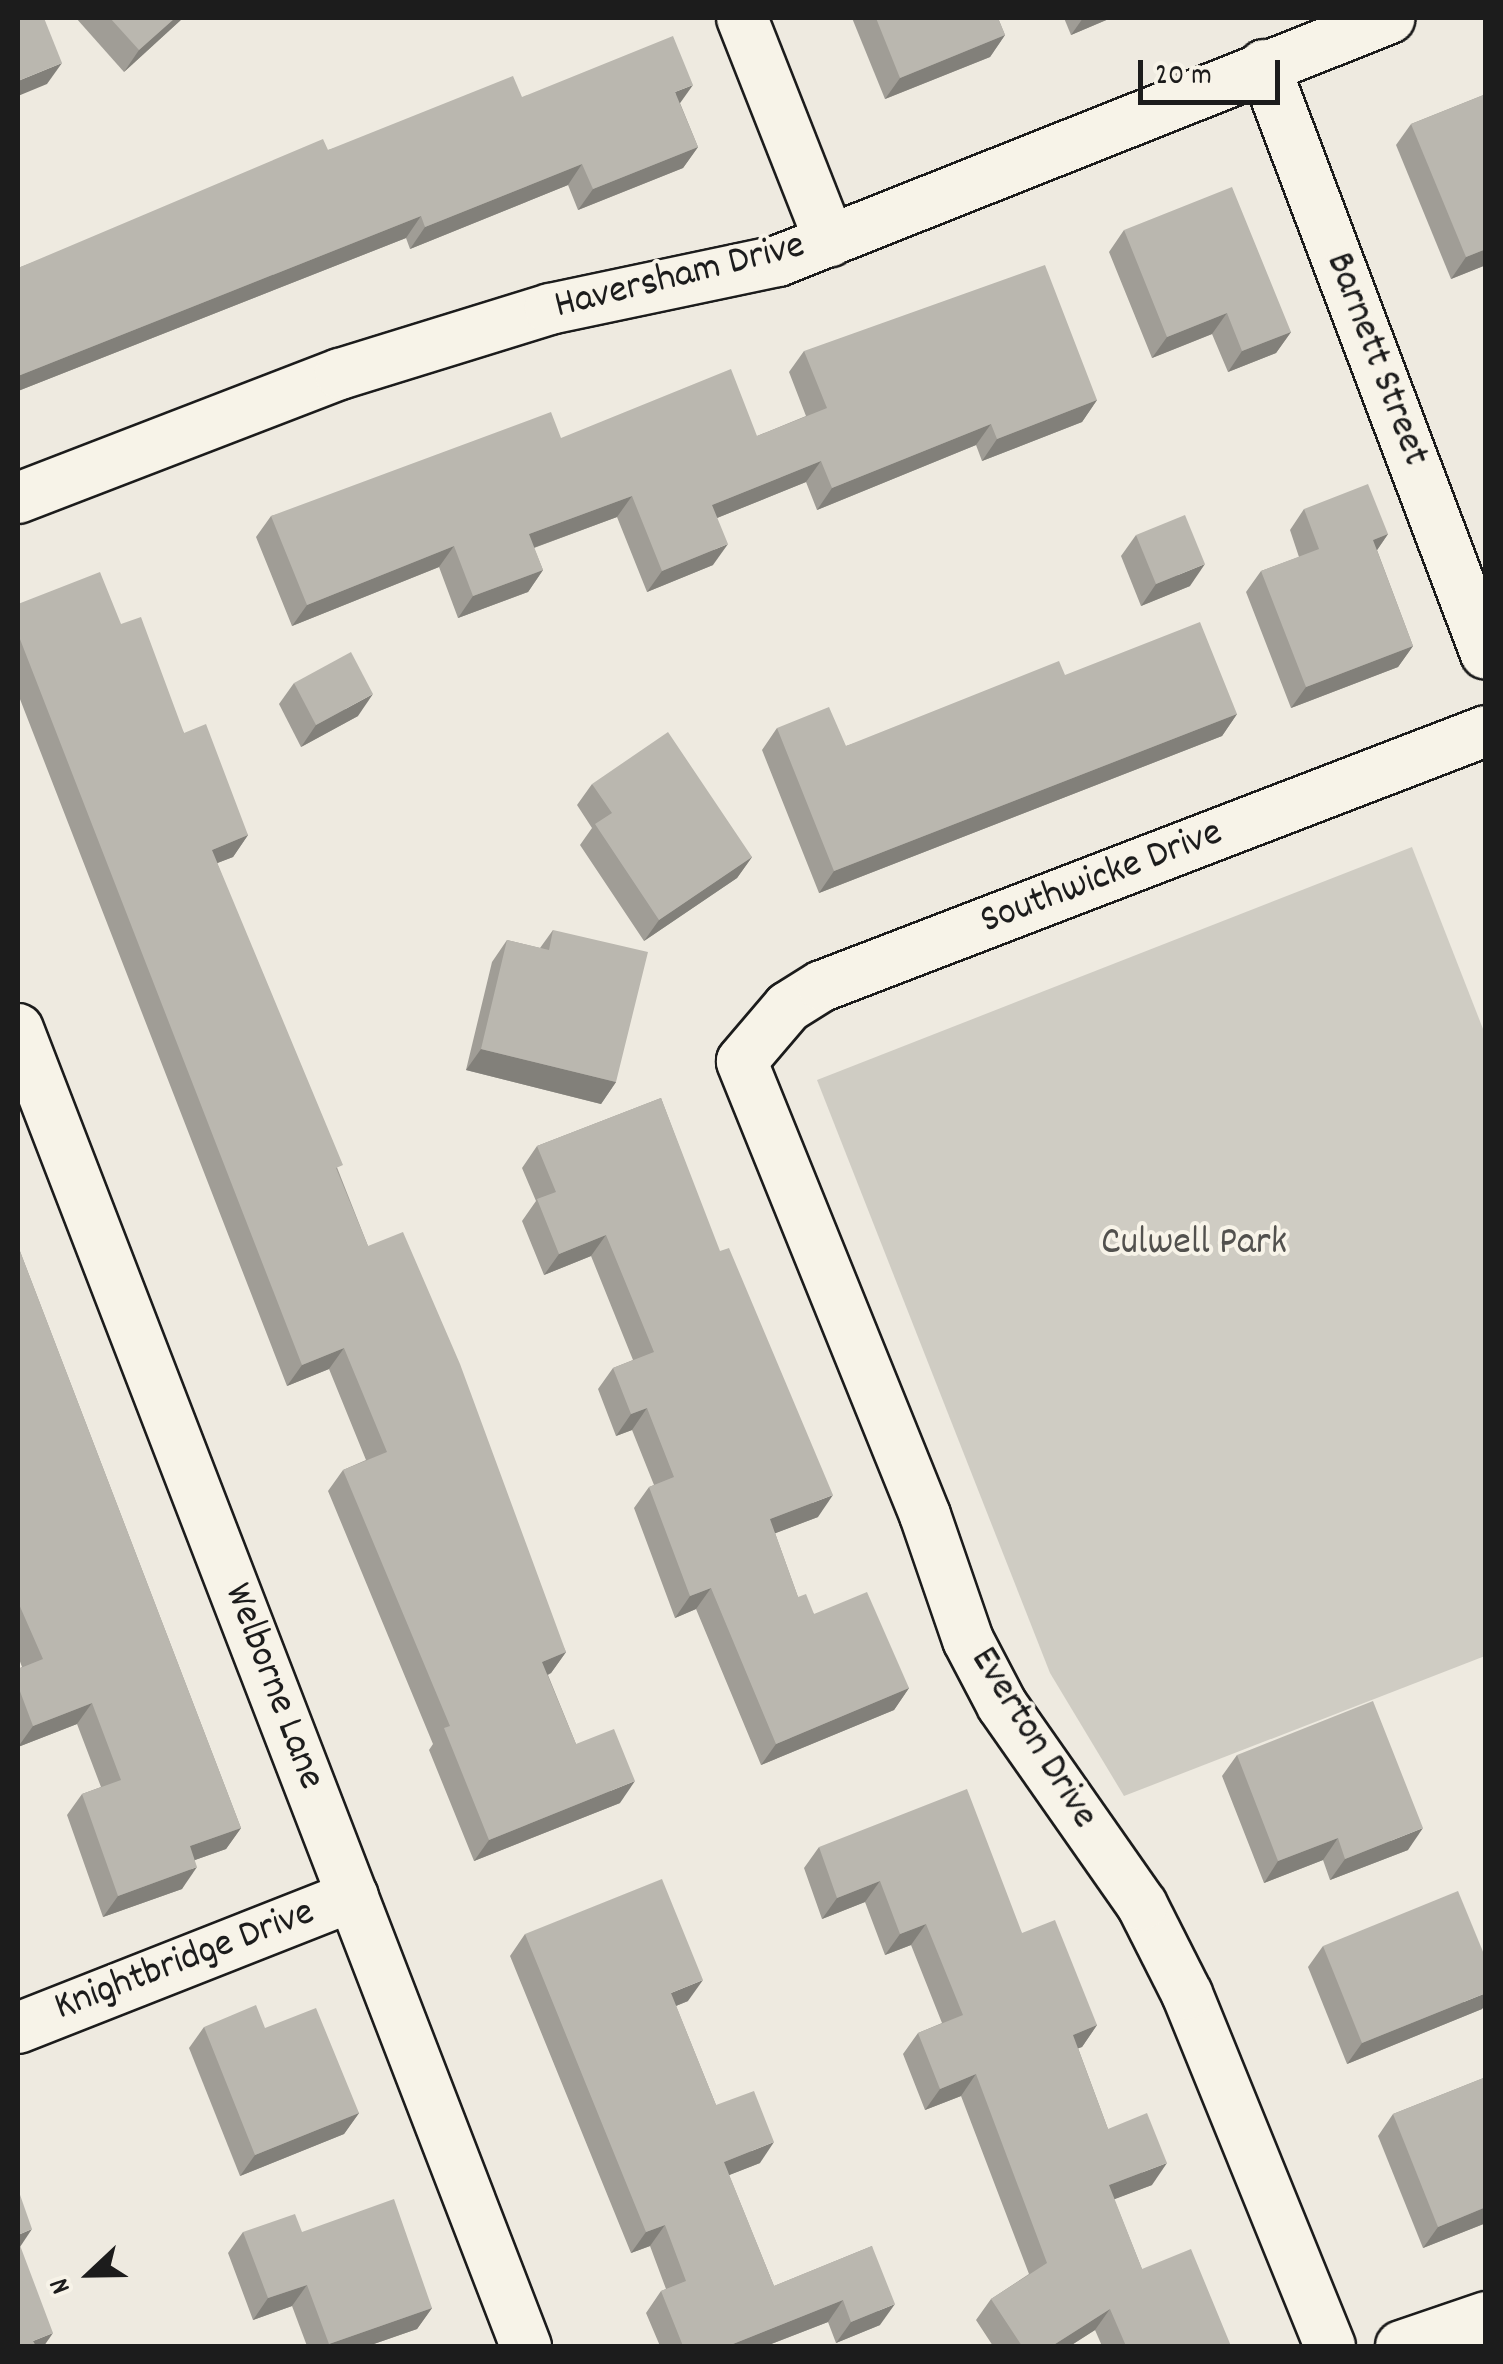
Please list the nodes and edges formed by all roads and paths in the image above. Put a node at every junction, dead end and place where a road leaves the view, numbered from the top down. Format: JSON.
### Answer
{"nodes":[{"id":1,"x":742,"y":18,"type":"edge"},
{"id":2,"x":1390,"y":18,"type":"edge"},
{"id":3,"x":1264,"y":65,"type":"junction"},
{"id":4,"x":830,"y":240,"type":"junction"},
{"id":5,"x":18,"y":498,"type":"edge"},
{"id":6,"x":1486,"y":654,"type":"edge"},
{"id":7,"x":1486,"y":732,"type":"edge"},
{"id":8,"x":18,"y":1028,"type":"edge"},
{"id":9,"x":742,"y":1061,"type":"joint"},
{"id":10,"x":352,"y":1896,"type":"junction"},
{"id":11,"x":18,"y":2028,"type":"edge"},
{"id":12,"x":1486,"y":2317,"type":"edge"},
{"id":13,"x":526,"y":2346,"type":"edge"},
{"id":14,"x":1330,"y":2346,"type":"edge"},
{"id":15,"x":1401,"y":2346,"type":"edge"}],
"edges":[{"from":1,"to":4,"type":"street"},
{"from":2,"to":3,"type":"street","name":"Haversham Drive"},
{"from":3,"to":4,"type":"street","name":"Haversham Drive"},
{"from":3,"to":6,"type":"street","name":"Barnett Street"},
{"from":4,"to":5,"type":"street","name":"Haversham Drive"},
{"from":7,"to":9,"type":"street","name":"Southwicke Drive"},
{"from":8,"to":10,"type":"street","name":"Welborne Lane"},
{"from":9,"to":14,"type":"street","name":"Everton Drive"},
{"from":10,"to":11,"type":"street","name":"Knightbridge Drive"},
{"from":10,"to":13,"type":"street","name":"Welborne Lane"},
{"from":12,"to":15,"type":"street"}]}
